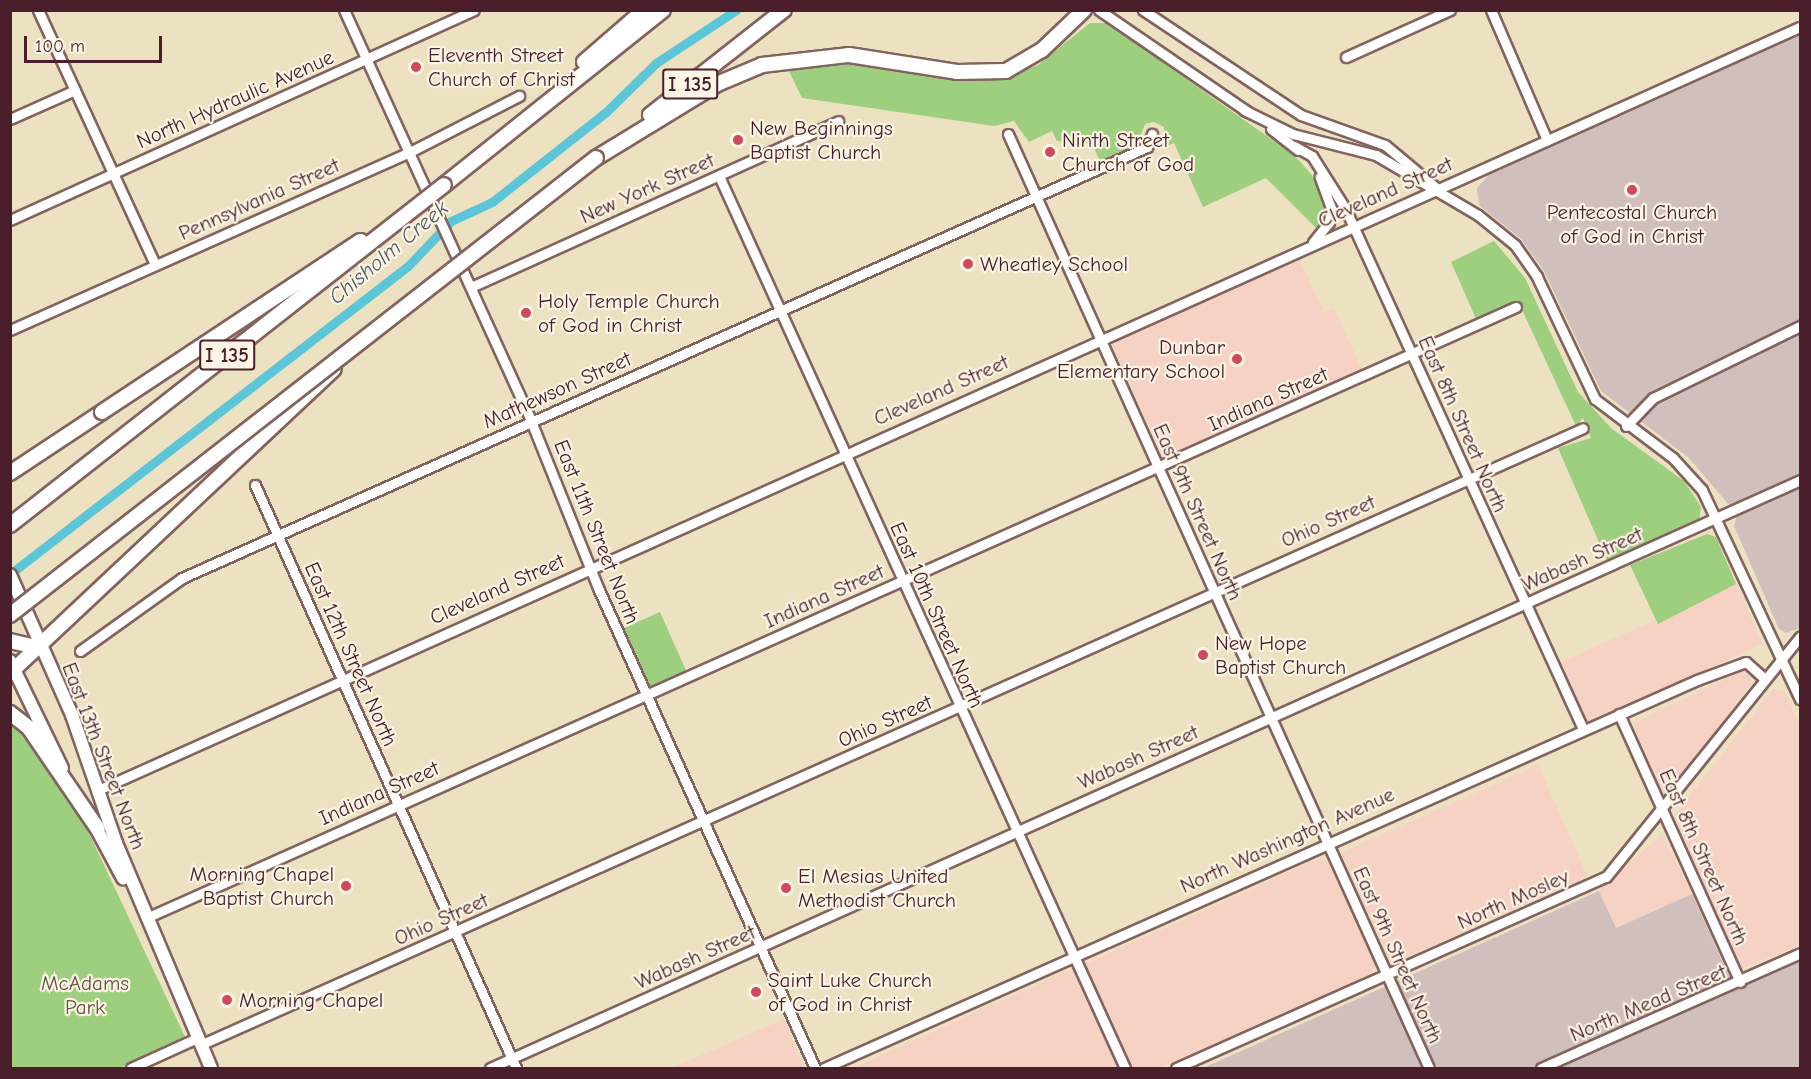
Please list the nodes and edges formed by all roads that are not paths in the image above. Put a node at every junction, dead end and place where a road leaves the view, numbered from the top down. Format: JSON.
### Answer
{"nodes":[{"id":1,"x":38,"y":10,"type":"edge"},
{"id":2,"x":344,"y":10,"type":"edge"},
{"id":3,"x":474,"y":10,"type":"edge"},
{"id":4,"x":644,"y":10,"type":"edge"},
{"id":5,"x":663,"y":10,"type":"edge"},
{"id":6,"x":784,"y":10,"type":"edge"},
{"id":7,"x":1084,"y":10,"type":"edge"},
{"id":8,"x":1099,"y":10,"type":"edge"},
{"id":9,"x":1143,"y":10,"type":"edge"},
{"id":10,"x":1450,"y":10,"type":"edge"},
{"id":11,"x":1491,"y":10,"type":"edge"},
{"id":12,"x":1800,"y":27,"type":"edge"},
{"id":13,"x":1346,"y":57,"type":"dead end"},
{"id":14,"x":365,"y":60,"type":"junction"},
{"id":15,"x":75,"y":90,"type":"junction"},
{"id":16,"x":519,"y":96,"type":"dead end"},
{"id":17,"x":1244,"y":110,"type":"junction"},
{"id":18,"x":526,"y":118,"type":"junction"},
{"id":19,"x":10,"y":119,"type":"edge"},
{"id":20,"x":838,"y":121,"type":"dead end"},
{"id":21,"x":1008,"y":134,"type":"dead end"},
{"id":22,"x":1152,"y":134,"type":"dead end"},
{"id":23,"x":1547,"y":140,"type":"junction"},
{"id":24,"x":1294,"y":146,"type":"junction"},
{"id":25,"x":408,"y":153,"type":"junction"},
{"id":26,"x":596,"y":158,"type":"junction"},
{"id":27,"x":113,"y":174,"type":"junction"},
{"id":28,"x":719,"y":176,"type":"junction"},
{"id":29,"x":444,"y":185,"type":"junction"},
{"id":30,"x":1436,"y":189,"type":"junction"},
{"id":31,"x":1035,"y":196,"type":"junction"},
{"id":32,"x":10,"y":220,"type":"edge"},
{"id":33,"x":1353,"y":227,"type":"junction"},
{"id":34,"x":1309,"y":246,"type":"junction"},
{"id":35,"x":155,"y":264,"type":"junction"},
{"id":36,"x":471,"y":287,"type":"junction"},
{"id":37,"x":1516,"y":307,"type":"dead end"},
{"id":38,"x":779,"y":310,"type":"junction"},
{"id":39,"x":388,"y":322,"type":"junction"},
{"id":40,"x":1800,"y":326,"type":"edge"},
{"id":41,"x":10,"y":330,"type":"edge"},
{"id":42,"x":1100,"y":339,"type":"junction"},
{"id":43,"x":1412,"y":355,"type":"junction"},
{"id":44,"x":531,"y":421,"type":"junction"},
{"id":45,"x":1626,"y":426,"type":"junction"},
{"id":46,"x":1583,"y":428,"type":"dead end"},
{"id":47,"x":844,"y":453,"type":"junction"},
{"id":48,"x":1158,"y":467,"type":"junction"},
{"id":49,"x":10,"y":473,"type":"edge"},
{"id":50,"x":1467,"y":479,"type":"junction"},
{"id":51,"x":1800,"y":480,"type":"edge"},
{"id":52,"x":255,"y":485,"type":"dead end"},
{"id":53,"x":1718,"y":518,"type":"junction"},
{"id":54,"x":10,"y":525,"type":"edge"},
{"id":55,"x":278,"y":535,"type":"junction"},
{"id":56,"x":592,"y":566,"type":"junction"},
{"id":57,"x":10,"y":575,"type":"edge"},
{"id":58,"x":902,"y":581,"type":"junction"},
{"id":59,"x":1214,"y":592,"type":"junction"},
{"id":60,"x":1525,"y":604,"type":"junction"},
{"id":61,"x":10,"y":615,"type":"edge"},
{"id":62,"x":1800,"y":637,"type":"edge"},
{"id":63,"x":10,"y":641,"type":"edge"},
{"id":64,"x":41,"y":648,"type":"junction"},
{"id":65,"x":80,"y":651,"type":"dead end"},
{"id":66,"x":1781,"y":655,"type":"junction"},
{"id":67,"x":12,"y":668,"type":"edge"},
{"id":68,"x":342,"y":678,"type":"junction"},
{"id":69,"x":1764,"y":678,"type":"junction"},
{"id":70,"x":645,"y":694,"type":"junction"},
{"id":71,"x":1800,"y":699,"type":"edge"},
{"id":72,"x":959,"y":708,"type":"junction"},
{"id":73,"x":10,"y":713,"type":"edge"},
{"id":74,"x":1619,"y":714,"type":"junction"},
{"id":75,"x":1271,"y":718,"type":"junction"},
{"id":76,"x":1583,"y":729,"type":"junction"},
{"id":77,"x":98,"y":790,"type":"junction"},
{"id":78,"x":398,"y":804,"type":"junction"},
{"id":79,"x":1664,"y":809,"type":"junction"},
{"id":80,"x":702,"y":822,"type":"junction"},
{"id":81,"x":98,"y":829,"type":"junction"},
{"id":82,"x":1015,"y":831,"type":"junction"},
{"id":83,"x":1327,"y":842,"type":"junction"},
{"id":84,"x":146,"y":918,"type":"junction"},
{"id":85,"x":456,"y":932,"type":"junction"},
{"id":86,"x":759,"y":947,"type":"junction"},
{"id":87,"x":1800,"y":953,"type":"edge"},
{"id":88,"x":1072,"y":954,"type":"junction"},
{"id":89,"x":1386,"y":975,"type":"junction"},
{"id":90,"x":1740,"y":982,"type":"junction"},
{"id":91,"x":198,"y":1041,"type":"junction"},
{"id":92,"x":512,"y":1059,"type":"junction"},
{"id":93,"x":131,"y":1068,"type":"edge"},
{"id":94,"x":211,"y":1068,"type":"edge"},
{"id":95,"x":490,"y":1068,"type":"edge"},
{"id":96,"x":516,"y":1068,"type":"edge"},
{"id":97,"x":815,"y":1068,"type":"edge"},
{"id":98,"x":824,"y":1068,"type":"edge"},
{"id":99,"x":1125,"y":1068,"type":"edge"},
{"id":100,"x":1176,"y":1068,"type":"edge"},
{"id":101,"x":1429,"y":1068,"type":"edge"},
{"id":102,"x":1541,"y":1068,"type":"edge"}],
"edges":[{"from":1,"to":15,"type":"street"},
{"from":2,"to":14,"type":"street","name":"East 11th Street North"},
{"from":3,"to":14,"type":"street","name":"North Hydraulic Avenue"},
{"from":4,"to":18,"type":"highway"},
{"from":5,"to":18,"type":"highway","number":"I 135"},
{"from":6,"to":26,"type":"highway","number":"I 135"},
{"from":7,"to":26,"type":"highway"},
{"from":8,"to":17,"type":"street","name":"East 8th Street North"},
{"from":9,"to":30,"type":"street"},
{"from":10,"to":13,"type":"street"},
{"from":11,"to":23,"type":"street"},
{"from":12,"to":23,"type":"street","name":"Cleveland Street"},
{"from":14,"to":25,"type":"street","name":"East 11th Street North"},
{"from":14,"to":27,"type":"street","name":"North Hydraulic Avenue"},
{"from":15,"to":19,"type":"street"},
{"from":15,"to":27,"type":"street"},
{"from":16,"to":25,"type":"street","name":"Pennsylvania Street"},
{"from":17,"to":24,"type":"street","name":"East 8th Street North"},
{"from":17,"to":30,"type":"street"},
{"from":18,"to":29,"type":"highway","number":"I 135"},
{"from":20,"to":28,"type":"street","name":"New York Street"},
{"from":21,"to":31,"type":"street","name":"East 9th Street North"},
{"from":22,"to":31,"type":"street","name":"Mathewson Street"},
{"from":23,"to":30,"type":"street","name":"Cleveland Street"},
{"from":24,"to":33,"type":"street","name":"East 8th Street North"},
{"from":24,"to":34,"type":"street","name":"East 8th Street North"},
{"from":25,"to":35,"type":"street","name":"Pennsylvania Street"},
{"from":25,"to":36,"type":"street","name":"East 11th Street North"},
{"from":26,"to":39,"type":"highway","number":"I 135","bridge":true},
{"from":27,"to":32,"type":"street","name":"North Hydraulic Avenue"},
{"from":27,"to":35,"type":"street"},
{"from":28,"to":36,"type":"street","name":"New York Street"},
{"from":28,"to":38,"type":"street","name":"East 10th Street North"},
{"from":29,"to":49,"type":"highway","bridge":true},
{"from":29,"to":54,"type":"highway","number":"I 135","bridge":true},
{"from":30,"to":33,"type":"street","name":"Cleveland Street"},
{"from":30,"to":45,"type":"street"},
{"from":31,"to":38,"type":"street","name":"Mathewson Street"},
{"from":31,"to":42,"type":"street","name":"East 9th Street North"},
{"from":33,"to":34,"type":"street","name":"Cleveland Street"},
{"from":33,"to":43,"type":"street","name":"East 8th Street North"},
{"from":34,"to":42,"type":"street","name":"Cleveland Street"},
{"from":35,"to":41,"type":"street","name":"Pennsylvania Street"},
{"from":36,"to":44,"type":"street","name":"East 11th Street North"},
{"from":37,"to":43,"type":"street","name":"Indiana Street"},
{"from":38,"to":44,"type":"street","name":"Mathewson Street"},
{"from":38,"to":47,"type":"street","name":"East 10th Street North"},
{"from":39,"to":61,"type":"highway","number":"I 135","bridge":true},
{"from":39,"to":64,"type":"highway","bridge":true},
{"from":40,"to":45,"type":"street"},
{"from":42,"to":47,"type":"street","name":"Cleveland Street"},
{"from":42,"to":48,"type":"street","name":"East 9th Street North"},
{"from":43,"to":48,"type":"street","name":"Indiana Street"},
{"from":43,"to":50,"type":"street","name":"East 8th Street North"},
{"from":44,"to":55,"type":"street","name":"Mathewson Street"},
{"from":44,"to":56,"type":"street","name":"East 11th Street North"},
{"from":45,"to":53,"type":"street"},
{"from":46,"to":50,"type":"street","name":"Ohio Street"},
{"from":47,"to":56,"type":"street","name":"Cleveland Street"},
{"from":47,"to":58,"type":"street","name":"East 10th Street North"},
{"from":48,"to":58,"type":"street","name":"Indiana Street"},
{"from":48,"to":59,"type":"street","name":"East 9th Street North"},
{"from":50,"to":59,"type":"street","name":"Ohio Street"},
{"from":50,"to":60,"type":"street","name":"East 8th Street North"},
{"from":51,"to":53,"type":"street","name":"Wabash Street"},
{"from":52,"to":55,"type":"street","name":"East 12th Street North"},
{"from":53,"to":60,"type":"street","name":"Wabash Street"},
{"from":53,"to":66,"type":"street"},
{"from":55,"to":65,"type":"street","name":"Mathewson Street"},
{"from":55,"to":68,"type":"street","name":"East 12th Street North"},
{"from":56,"to":68,"type":"street","name":"Cleveland Street"},
{"from":56,"to":70,"type":"street","name":"East 11th Street North"},
{"from":57,"to":64,"type":"main road","name":"East 13th Street North"},
{"from":58,"to":70,"type":"street","name":"Indiana Street"},
{"from":58,"to":72,"type":"street","name":"East 10th Street North"},
{"from":59,"to":72,"type":"street","name":"Ohio Street"},
{"from":59,"to":75,"type":"street","name":"East 9th Street North"},
{"from":60,"to":75,"type":"street","name":"Wabash Street"},
{"from":60,"to":76,"type":"street","name":"East 8th Street North"},
{"from":62,"to":66,"type":"street"},
{"from":63,"to":64,"type":"highway"},
{"from":64,"to":67,"type":"highway"},
{"from":64,"to":77,"type":"main road","name":"East 13th Street North"},
{"from":66,"to":69,"type":"street","name":"North Mosley"},
{"from":66,"to":71,"type":"street"},
{"from":67,"to":81,"type":"main road","name":"East 13th Street North"},
{"from":68,"to":77,"type":"street","name":"Cleveland Street"},
{"from":68,"to":78,"type":"street","name":"East 12th Street North"},
{"from":69,"to":74,"type":"street","name":"North Washington Avenue"},
{"from":69,"to":79,"type":"street","name":"North Mosley"},
{"from":70,"to":78,"type":"street","name":"Indiana Street"},
{"from":70,"to":80,"type":"street","name":"East 11th Street North"},
{"from":72,"to":80,"type":"street","name":"Ohio Street"},
{"from":72,"to":82,"type":"street","name":"East 10th Street North"},
{"from":73,"to":81,"type":"highway"},
{"from":74,"to":76,"type":"street","name":"North Washington Avenue"},
{"from":74,"to":79,"type":"street","name":"East 8th Street North"},
{"from":75,"to":82,"type":"street","name":"Wabash Street"},
{"from":75,"to":83,"type":"street","name":"East 9th Street North"},
{"from":76,"to":83,"type":"street","name":"North Washington Avenue"},
{"from":77,"to":84,"type":"main road","name":"East 13th Street North"},
{"from":78,"to":84,"type":"street","name":"Indiana Street"},
{"from":78,"to":85,"type":"street","name":"East 12th Street North"},
{"from":79,"to":89,"type":"street","name":"North Mosley"},
{"from":79,"to":90,"type":"street","name":"East 8th Street North"},
{"from":80,"to":85,"type":"street","name":"Ohio Street"},
{"from":80,"to":86,"type":"street","name":"East 11th Street North"},
{"from":81,"to":84,"type":"main road","name":"East 13th Street North"},
{"from":82,"to":86,"type":"street","name":"Wabash Street"},
{"from":82,"to":88,"type":"street","name":"East 10th Street North"},
{"from":83,"to":88,"type":"street","name":"North Washington Avenue"},
{"from":83,"to":89,"type":"street","name":"East 9th Street North"},
{"from":84,"to":91,"type":"main road","name":"East 13th Street North"},
{"from":85,"to":91,"type":"street","name":"Ohio Street"},
{"from":85,"to":92,"type":"street","name":"East 12th Street North"},
{"from":86,"to":92,"type":"street","name":"Wabash Street"},
{"from":86,"to":97,"type":"street","name":"East 11th Street North"},
{"from":87,"to":90,"type":"street","name":"North Mead Street"},
{"from":88,"to":98,"type":"street","name":"North Washington Avenue"},
{"from":88,"to":99,"type":"street","name":"East 10th Street North"},
{"from":89,"to":100,"type":"street","name":"North Mosley"},
{"from":89,"to":101,"type":"street","name":"East 9th Street North"},
{"from":90,"to":102,"type":"street","name":"North Mead Street"},
{"from":91,"to":93,"type":"street","name":"Ohio Street"},
{"from":91,"to":94,"type":"main road","name":"East 13th Street North"},
{"from":92,"to":95,"type":"street","name":"Wabash Street"},
{"from":92,"to":96,"type":"street","name":"East 12th Street North"}]}
